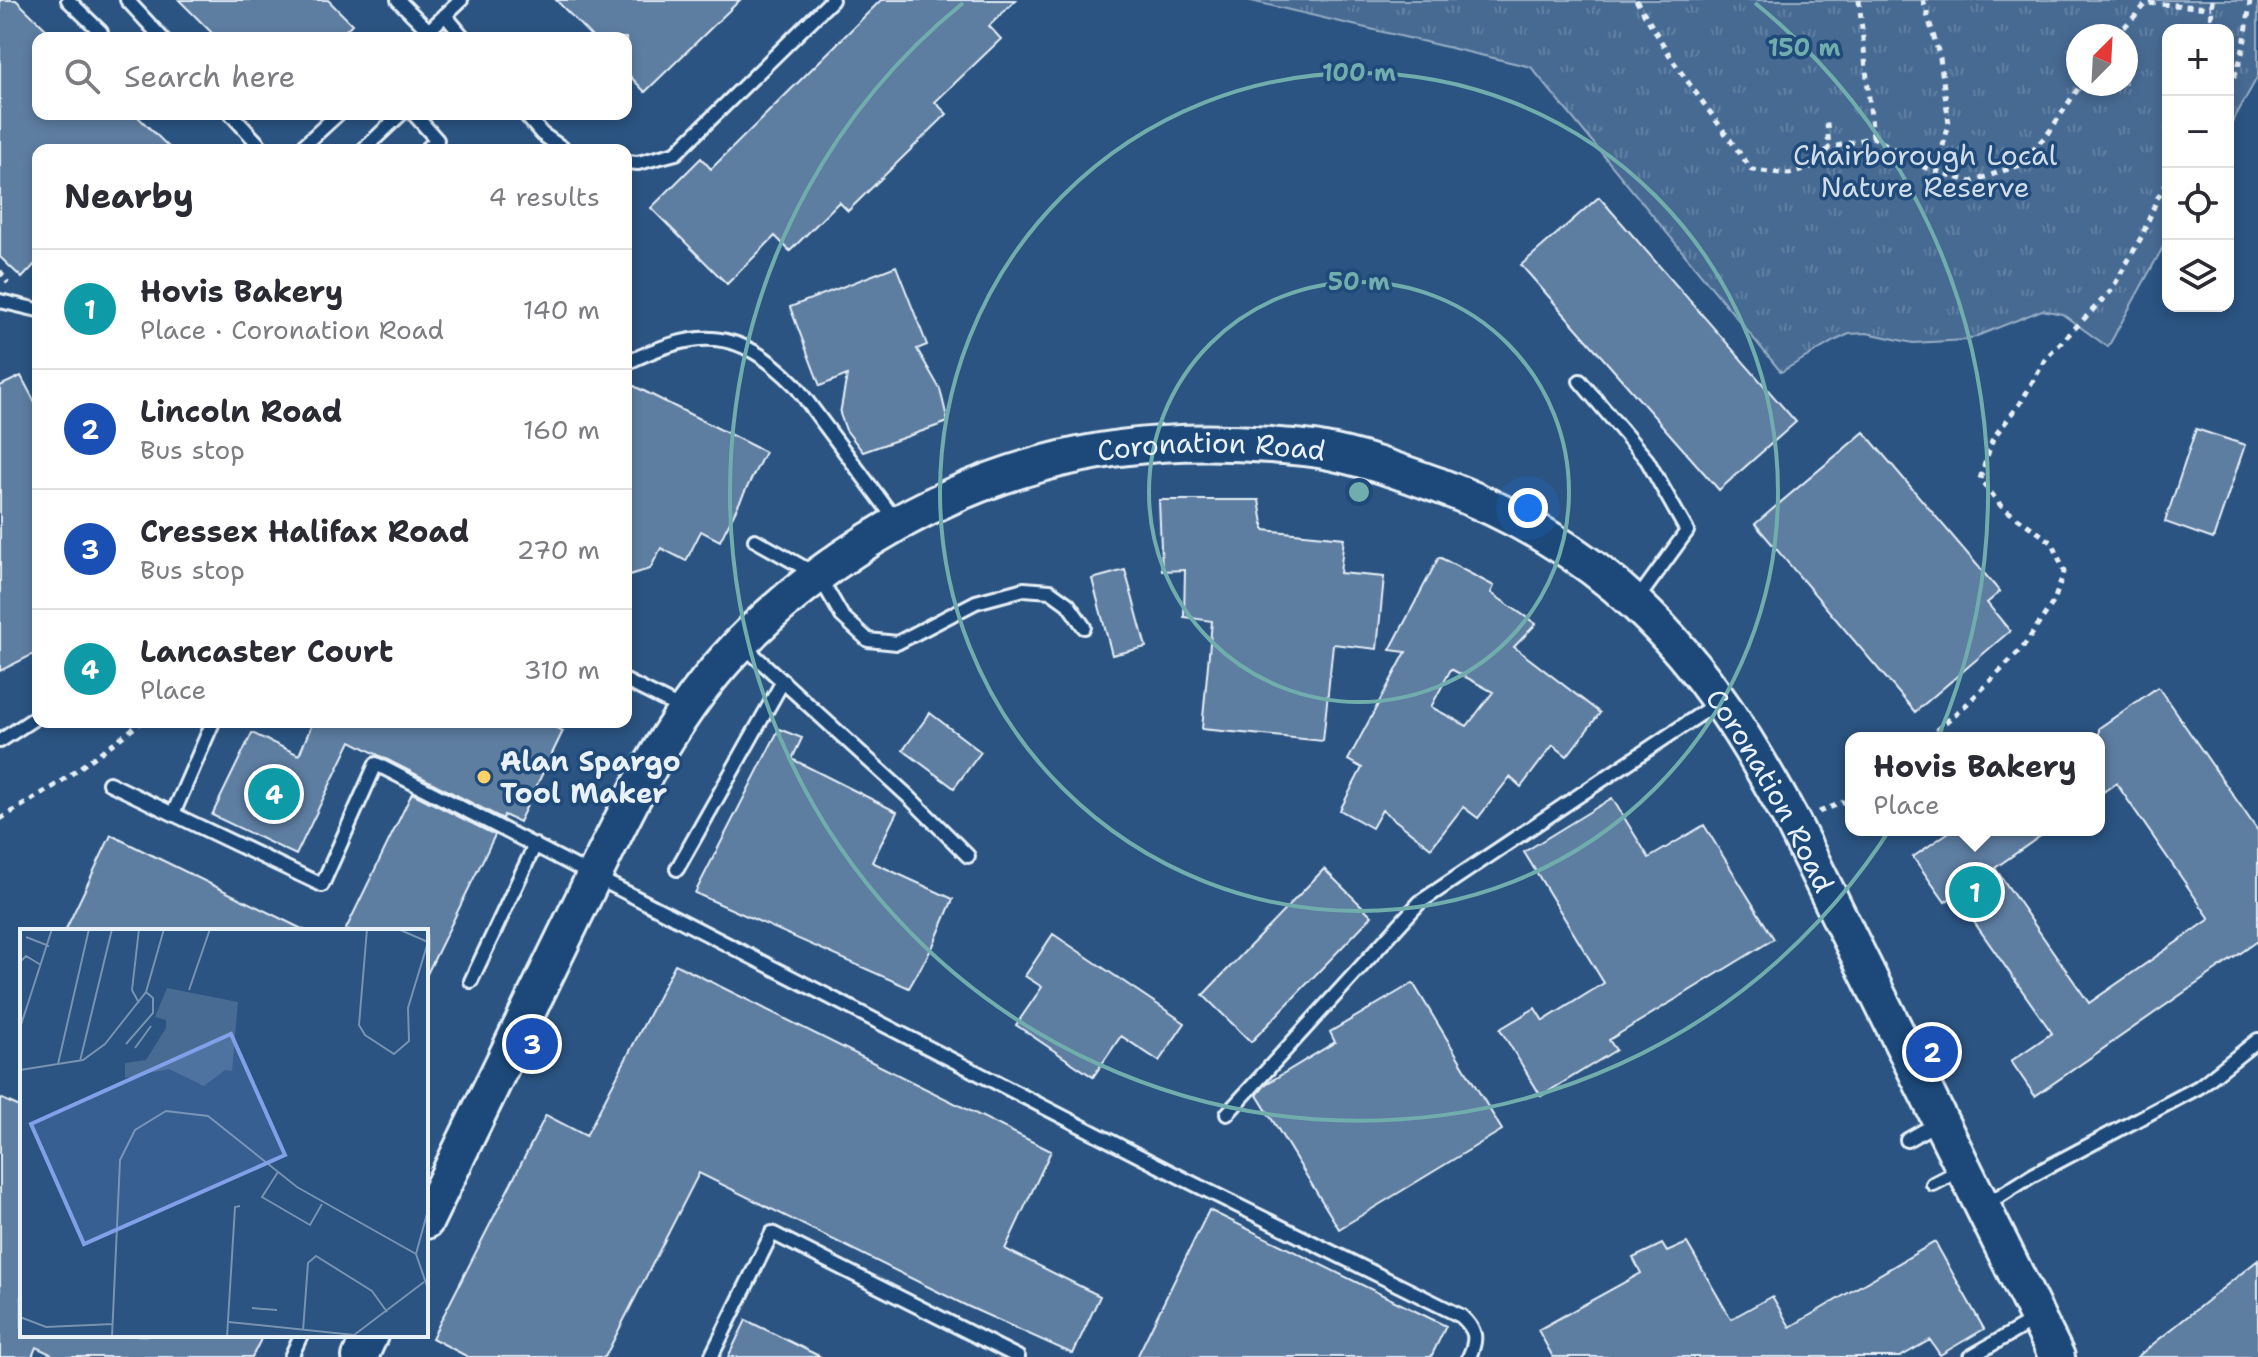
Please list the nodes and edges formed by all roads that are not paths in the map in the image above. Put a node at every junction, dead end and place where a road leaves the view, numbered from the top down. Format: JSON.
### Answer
{"nodes":[{"id":1,"x":68,"y":0,"type":"edge"},
{"id":2,"x":127,"y":0,"type":"edge"},
{"id":3,"x":398,"y":0,"type":"edge"},
{"id":4,"x":461,"y":0,"type":"edge"},
{"id":5,"x":832,"y":0,"type":"edge"},
{"id":6,"x":445,"y":15,"type":"junction"},
{"id":7,"x":101,"y":32,"type":"dead end"},
{"id":8,"x":156,"y":32,"type":"edge"},
{"id":9,"x":423,"y":32,"type":"edge"},
{"id":10,"x":427,"y":32,"type":"edge"},
{"id":11,"x":459,"y":32,"type":"edge"},
{"id":12,"x":236,"y":120,"type":"edge"},
{"id":13,"x":332,"y":120,"type":"edge"},
{"id":14,"x":395,"y":120,"type":"edge"},
{"id":15,"x":419,"y":120,"type":"edge"},
{"id":16,"x":530,"y":120,"type":"edge"},
{"id":17,"x":258,"y":144,"type":"edge"},
{"id":18,"x":306,"y":144,"type":"edge"},
{"id":19,"x":369,"y":144,"type":"edge"},
{"id":20,"x":433,"y":144,"type":"edge"},
{"id":21,"x":556,"y":144,"type":"edge"},
{"id":22,"x":632,"y":162,"type":"edge"},
{"id":23,"x":0,"y":301,"type":"edge"},
{"id":24,"x":32,"y":309,"type":"edge"},
{"id":25,"x":632,"y":360,"type":"edge"},
{"id":26,"x":1580,"y":381,"type":"dead end"},
{"id":27,"x":899,"y":525,"type":"junction"},
{"id":28,"x":755,"y":540,"type":"dead end"},
{"id":29,"x":819,"y":576,"type":"junction"},
{"id":30,"x":1635,"y":603,"type":"junction"},
{"id":31,"x":1084,"y":627,"type":"dead end"},
{"id":32,"x":742,"y":643,"type":"junction"},
{"id":33,"x":783,"y":681,"type":"junction"},
{"id":34,"x":632,"y":684,"type":"edge"},
{"id":35,"x":1720,"y":701,"type":"junction"},
{"id":36,"x":684,"y":710,"type":"junction"},
{"id":37,"x":32,"y":720,"type":"edge"},
{"id":38,"x":210,"y":728,"type":"edge"},
{"id":39,"x":0,"y":741,"type":"edge"},
{"id":40,"x":109,"y":783,"type":"dead end"},
{"id":41,"x":173,"y":814,"type":"junction"},
{"id":42,"x":535,"y":845,"type":"junction"},
{"id":43,"x":968,"y":856,"type":"dead end"},
{"id":44,"x":677,"y":869,"type":"dead end"},
{"id":45,"x":595,"y":875,"type":"junction"},
{"id":46,"x":471,"y":981,"type":"dead end"},
{"id":47,"x":2258,"y":1040,"type":"edge"},
{"id":48,"x":1227,"y":1114,"type":"dead end"},
{"id":49,"x":1939,"y":1122,"type":"junction"},
{"id":50,"x":1907,"y":1140,"type":"dead end"},
{"id":51,"x":1981,"y":1207,"type":"junction"},
{"id":52,"x":428,"y":1217,"type":"edge"},
{"id":53,"x":2037,"y":1318,"type":"junction"},
{"id":54,"x":300,"y":1337,"type":"edge"},
{"id":55,"x":369,"y":1337,"type":"edge"},
{"id":56,"x":291,"y":1357,"type":"edge"},
{"id":57,"x":360,"y":1357,"type":"edge"},
{"id":58,"x":711,"y":1357,"type":"edge"},
{"id":59,"x":1018,"y":1357,"type":"edge"},
{"id":60,"x":1469,"y":1357,"type":"edge"},
{"id":61,"x":1970,"y":1357,"type":"edge"},
{"id":62,"x":2057,"y":1357,"type":"edge"}],
"edges":[{"from":1,"to":7,"type":"lane"},
{"from":2,"to":8,"type":"lane"},
{"from":3,"to":9,"type":"lane"},
{"from":4,"to":6,"type":"lane"},
{"from":5,"to":22,"type":"lane"},
{"from":6,"to":10,"type":"lane"},
{"from":6,"to":11,"type":"lane"},
{"from":12,"to":17,"type":"lane"},
{"from":13,"to":18,"type":"lane"},
{"from":14,"to":19,"type":"lane"},
{"from":15,"to":20,"type":"lane"},
{"from":16,"to":21,"type":"lane"},
{"from":23,"to":24,"type":"lane"},
{"from":25,"to":27,"type":"lane"},
{"from":26,"to":30,"type":"lane"},
{"from":27,"to":29,"type":"street","name":"Coronation Road"},
{"from":27,"to":30,"type":"street","name":"Coronation Road"},
{"from":28,"to":29,"type":"lane"},
{"from":29,"to":31,"type":"lane"},
{"from":29,"to":32,"type":"street","name":"Coronation Road"},
{"from":30,"to":35,"type":"street","name":"Coronation Road"},
{"from":32,"to":33,"type":"lane"},
{"from":32,"to":36,"type":"street","name":"Coronation Road"},
{"from":33,"to":43,"type":"lane"},
{"from":33,"to":44,"type":"lane"},
{"from":34,"to":36,"type":"lane"},
{"from":35,"to":48,"type":"lane"},
{"from":35,"to":49,"type":"street","name":"Coronation Road"},
{"from":36,"to":45,"type":"street","name":"Coronation Road"},
{"from":37,"to":39,"type":"lane"},
{"from":38,"to":41,"type":"lane"},
{"from":40,"to":41,"type":"lane"},
{"from":41,"to":42,"type":"lane"},
{"from":42,"to":45,"type":"lane"},
{"from":42,"to":46,"type":"lane"},
{"from":45,"to":52,"type":"street","name":"Coronation Road"},
{"from":45,"to":60,"type":"lane"},
{"from":47,"to":51,"type":"lane"},
{"from":49,"to":50,"type":"lane"},
{"from":49,"to":51,"type":"street","name":"Coronation Road"},
{"from":51,"to":53,"type":"street","name":"Coronation Road"},
{"from":53,"to":61,"type":"lane"},
{"from":53,"to":62,"type":"street","name":"Coronation Road"},
{"from":54,"to":56,"type":"lane"},
{"from":55,"to":57,"type":"street"},
{"from":58,"to":59,"type":"lane"}]}
